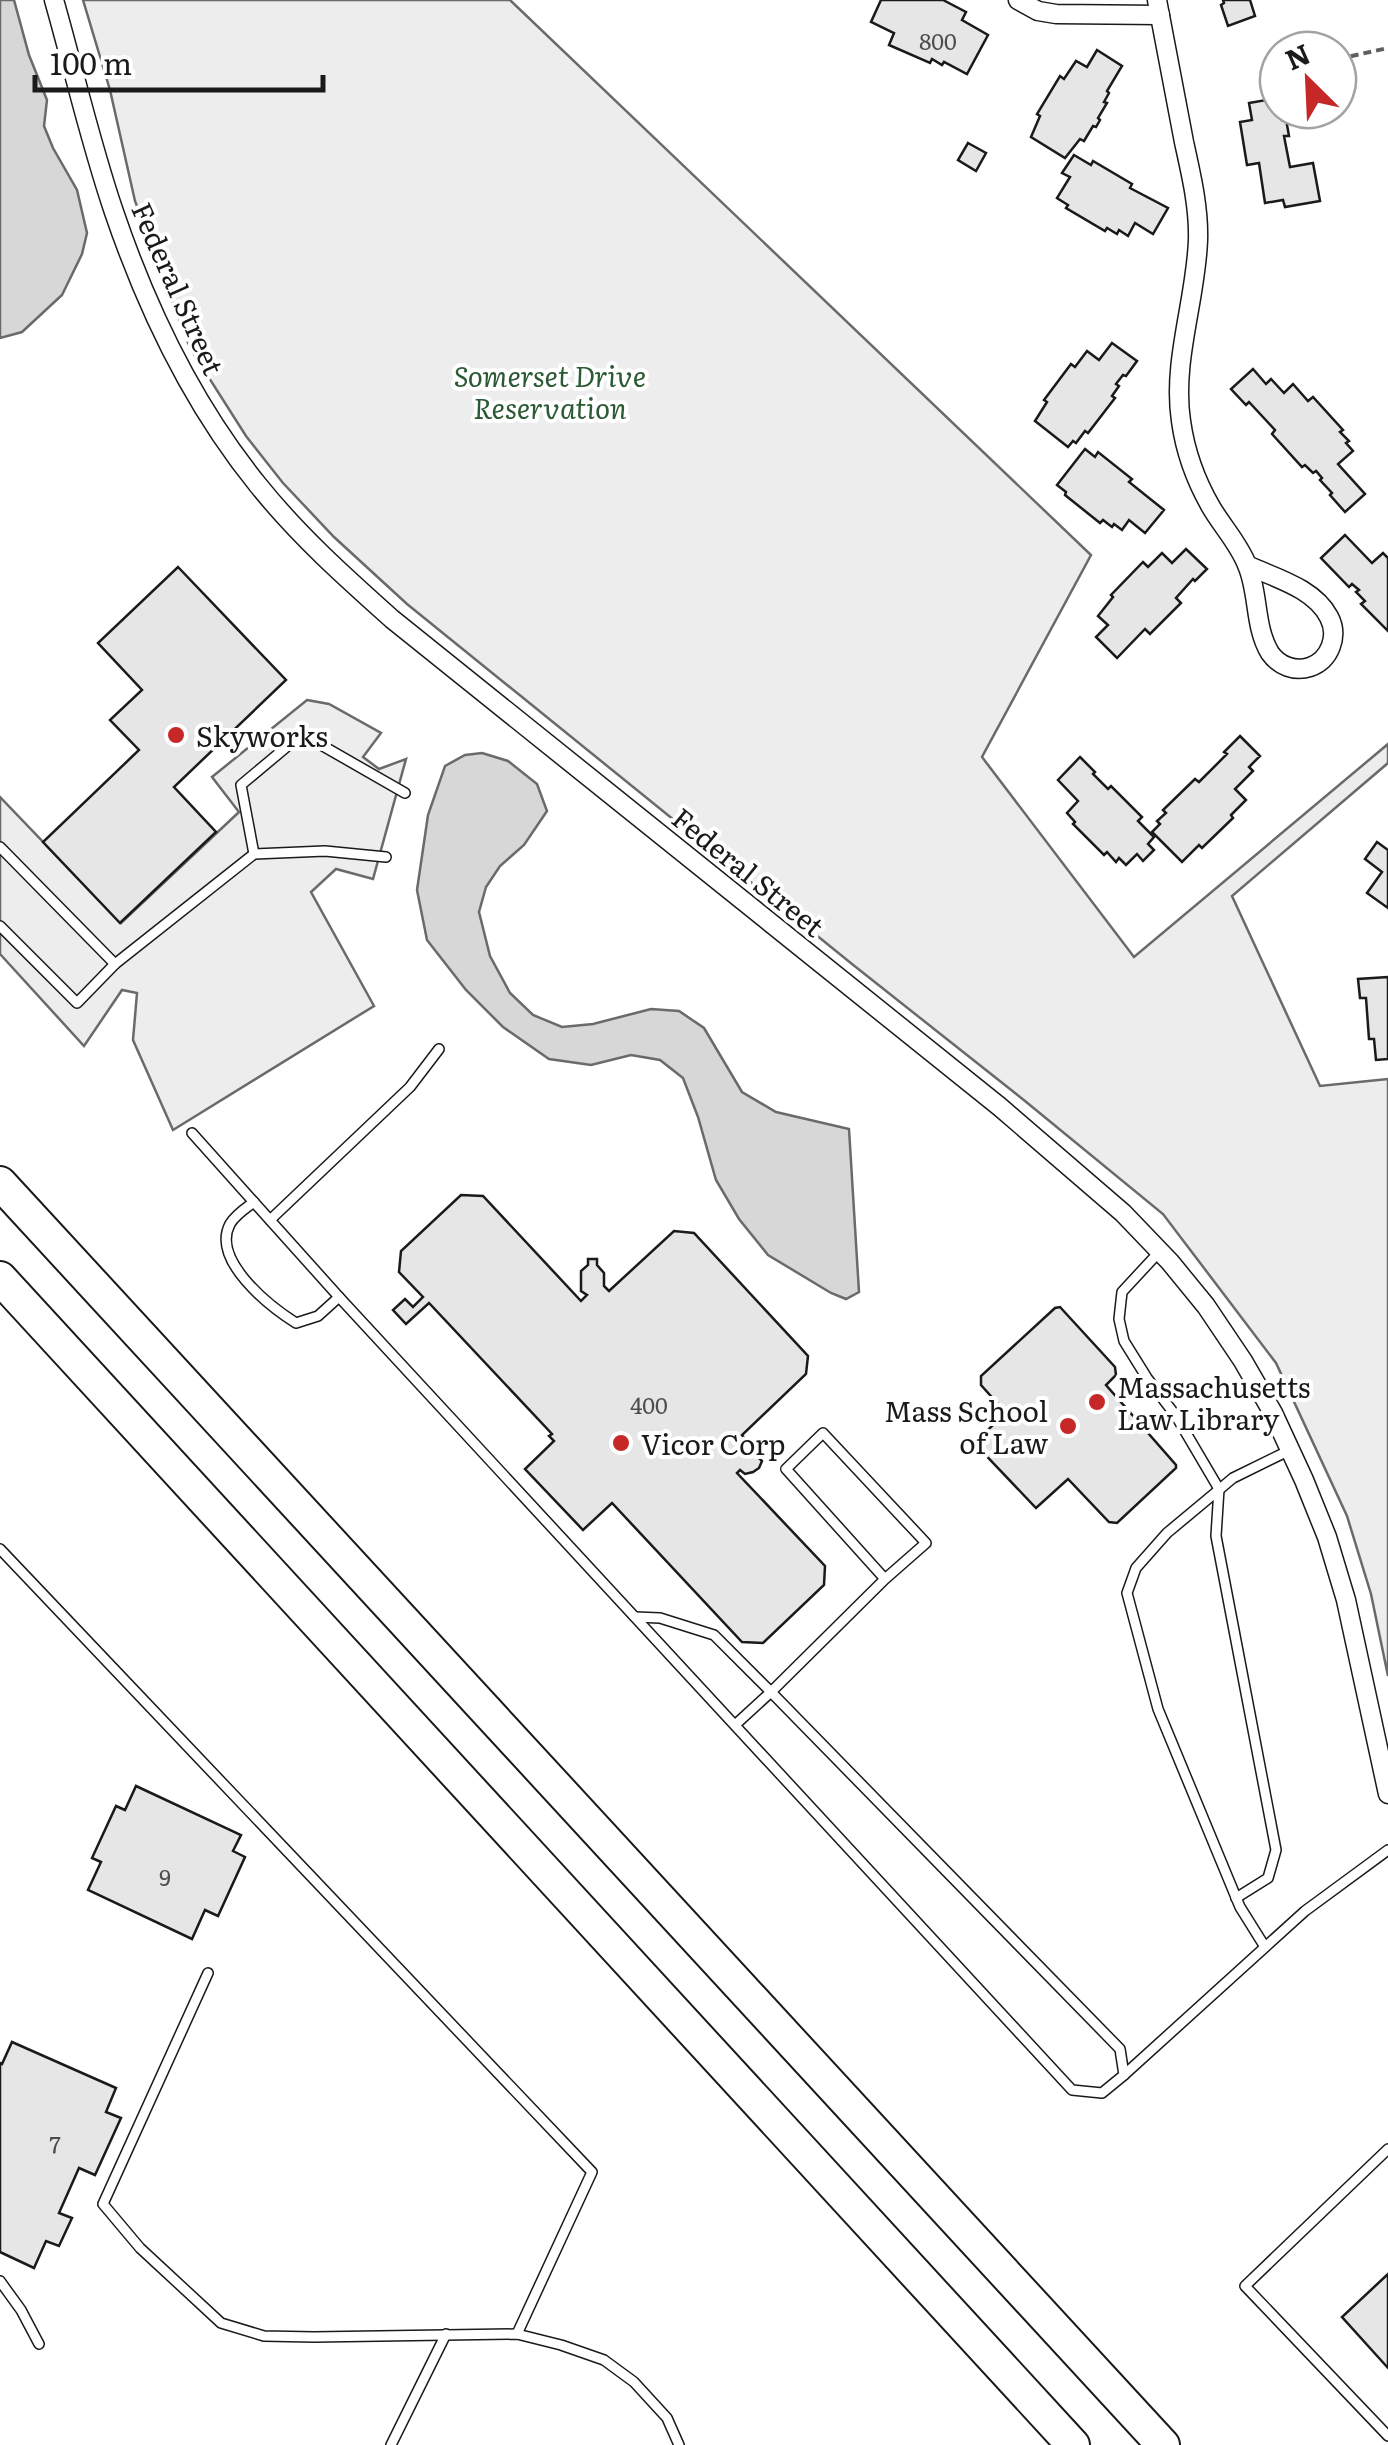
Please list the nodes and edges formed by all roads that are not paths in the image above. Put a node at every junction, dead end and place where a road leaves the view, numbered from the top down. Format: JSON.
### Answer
{"nodes":[{"id":1,"x":54,"y":0,"type":"edge"},
{"id":2,"x":1018,"y":0,"type":"edge"},
{"id":3,"x":1158,"y":8,"type":"edge"},
{"id":4,"x":1247,"y":565,"type":"junction"},
{"id":5,"x":405,"y":793,"type":"dead end"},
{"id":6,"x":0,"y":847,"type":"edge"},
{"id":7,"x":254,"y":854,"type":"junction"},
{"id":8,"x":386,"y":857,"type":"dead end"},
{"id":9,"x":0,"y":926,"type":"edge"},
{"id":10,"x":116,"y":964,"type":"junction"},
{"id":11,"x":439,"y":1048,"type":"dead end"},
{"id":12,"x":192,"y":1133,"type":"dead end"},
{"id":13,"x":0,"y":1183,"type":"edge"},
{"id":14,"x":254,"y":1202,"type":"junction"},
{"id":15,"x":270,"y":1220,"type":"junction"},
{"id":16,"x":1160,"y":1251,"type":"junction"},
{"id":17,"x":0,"y":1278,"type":"edge"},
{"id":18,"x":339,"y":1298,"type":"junction"},
{"id":19,"x":1290,"y":1450,"type":"junction"},
{"id":20,"x":1219,"y":1489,"type":"junction"},
{"id":21,"x":0,"y":1549,"type":"edge"},
{"id":22,"x":885,"y":1580,"type":"junction"},
{"id":23,"x":635,"y":1618,"type":"junction"},
{"id":24,"x":771,"y":1692,"type":"junction"},
{"id":25,"x":735,"y":1725,"type":"junction"},
{"id":26,"x":1388,"y":1794,"type":"edge"},
{"id":27,"x":1388,"y":1850,"type":"edge"},
{"id":28,"x":1236,"y":1898,"type":"junction"},
{"id":29,"x":1265,"y":1947,"type":"junction"},
{"id":30,"x":208,"y":1974,"type":"dead end"},
{"id":31,"x":1124,"y":2074,"type":"junction"},
{"id":32,"x":1388,"y":2149,"type":"edge"},
{"id":33,"x":0,"y":2281,"type":"edge"},
{"id":34,"x":446,"y":2334,"type":"junction"},
{"id":35,"x":518,"y":2334,"type":"junction"},
{"id":36,"x":39,"y":2344,"type":"dead end"},
{"id":37,"x":1388,"y":2436,"type":"edge"},
{"id":38,"x":390,"y":2445,"type":"edge"},
{"id":39,"x":679,"y":2445,"type":"edge"},
{"id":40,"x":1073,"y":2445,"type":"edge"},
{"id":41,"x":1162,"y":2445,"type":"edge"}],
"edges":[{"from":1,"to":16,"type":"street","name":"Federal Street"},
{"from":2,"to":3,"type":"street"},
{"from":3,"to":4,"type":"street"},
{"from":4,"to":4,"type":"street"},
{"from":5,"to":7,"type":"lane"},
{"from":6,"to":10,"type":"lane"},
{"from":7,"to":8,"type":"lane"},
{"from":7,"to":10,"type":"lane"},
{"from":9,"to":10,"type":"lane"},
{"from":11,"to":15,"type":"lane"},
{"from":12,"to":14,"type":"lane"},
{"from":13,"to":41,"type":"highway"},
{"from":14,"to":15,"type":"lane"},
{"from":14,"to":18,"type":"lane"},
{"from":15,"to":18,"type":"lane"},
{"from":16,"to":19,"type":"street","name":"Federal Street"},
{"from":16,"to":20,"type":"lane"},
{"from":17,"to":40,"type":"highway"},
{"from":18,"to":23,"type":"lane"},
{"from":19,"to":20,"type":"lane"},
{"from":19,"to":26,"type":"street","name":"Federal Street"},
{"from":20,"to":28,"type":"lane"},
{"from":20,"to":28,"type":"lane"},
{"from":21,"to":35,"type":"lane"},
{"from":22,"to":22,"type":"lane"},
{"from":22,"to":24,"type":"lane"},
{"from":23,"to":24,"type":"lane"},
{"from":23,"to":25,"type":"lane"},
{"from":24,"to":25,"type":"lane"},
{"from":24,"to":31,"type":"lane"},
{"from":25,"to":31,"type":"lane"},
{"from":27,"to":29,"type":"lane"},
{"from":28,"to":29,"type":"lane"},
{"from":29,"to":31,"type":"lane"},
{"from":30,"to":34,"type":"lane"},
{"from":32,"to":37,"type":"lane"},
{"from":33,"to":36,"type":"lane"},
{"from":34,"to":35,"type":"lane"},
{"from":34,"to":38,"type":"lane"},
{"from":35,"to":39,"type":"lane"}]}
